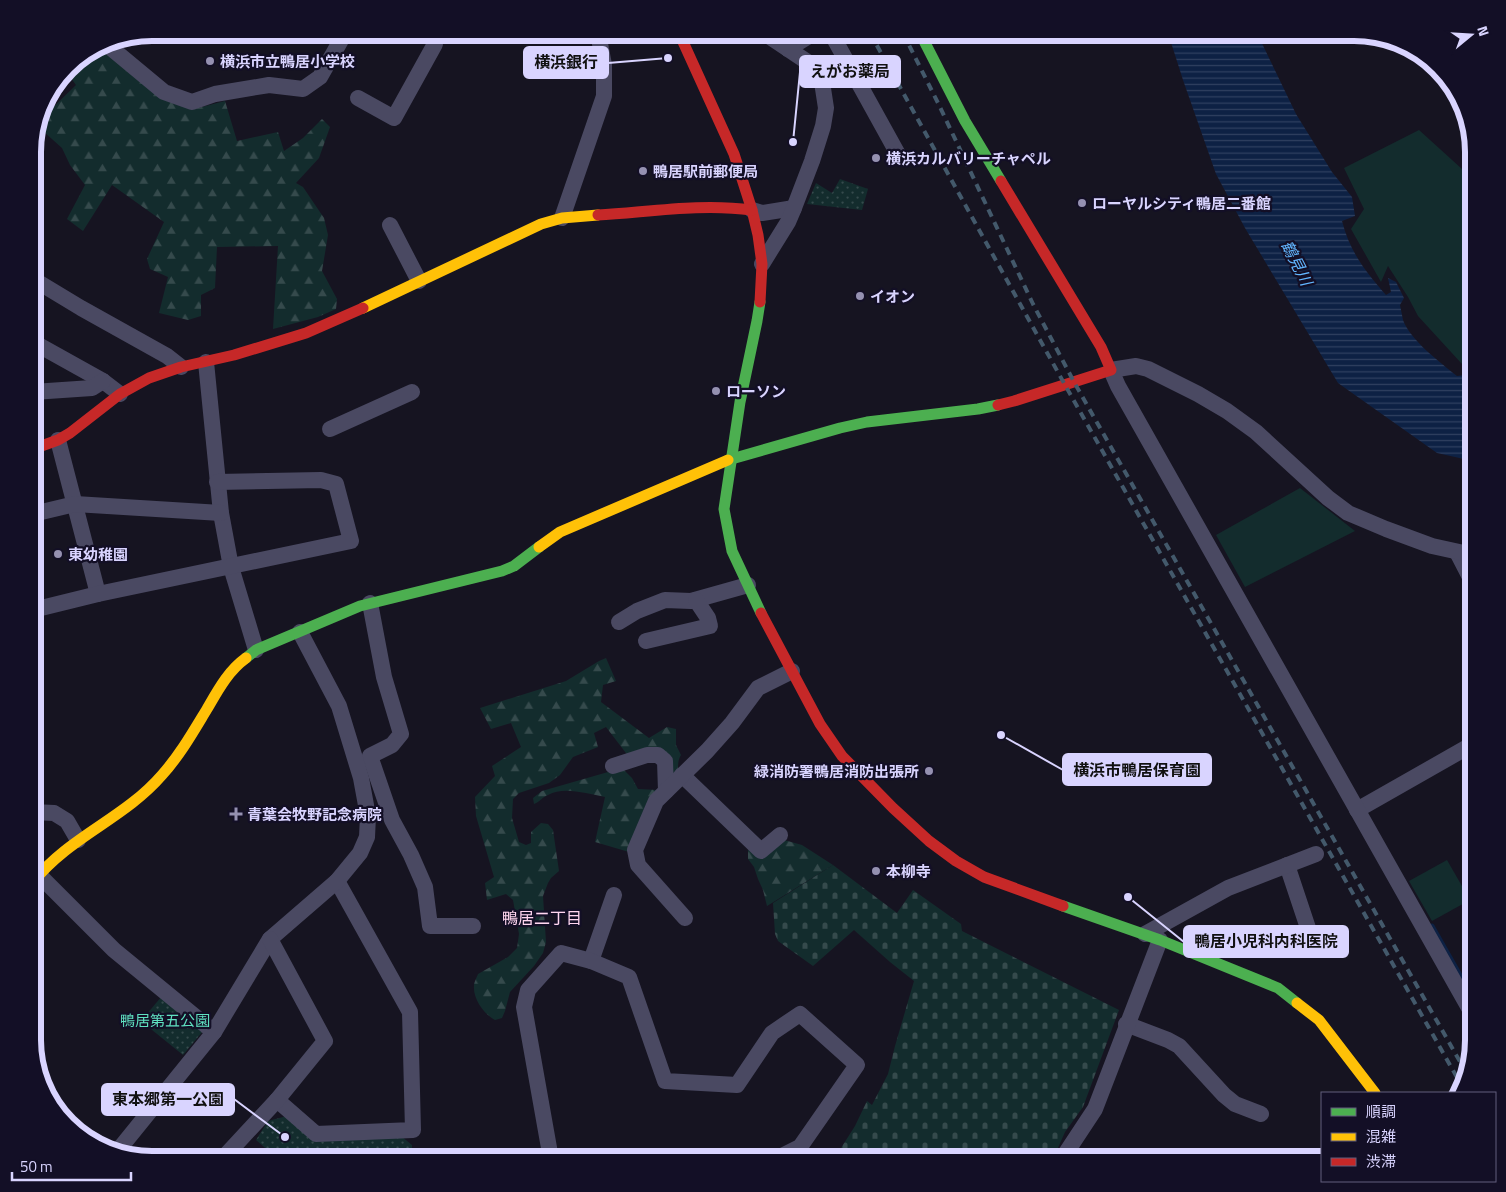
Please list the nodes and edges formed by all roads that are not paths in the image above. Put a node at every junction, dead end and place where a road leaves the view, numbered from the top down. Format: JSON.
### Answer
{"nodes":[{"id":1,"x":340,"y":41,"type":"edge"},
{"id":2,"x":434,"y":41,"type":"edge"},
{"id":3,"x":600,"y":41,"type":"edge"},
{"id":4,"x":683,"y":41,"type":"edge"},
{"id":5,"x":777,"y":41,"type":"edge"},
{"id":6,"x":800,"y":41,"type":"edge"},
{"id":7,"x":836,"y":41,"type":"edge"},
{"id":8,"x":925,"y":41,"type":"edge"},
{"id":9,"x":112,"y":49,"type":"edge"},
{"id":10,"x":788,"y":49,"type":"junction"},
{"id":11,"x":358,"y":98,"type":"dead end"},
{"id":12,"x":899,"y":156,"type":"dead end"},
{"id":13,"x":794,"y":208,"type":"junction"},
{"id":14,"x":752,"y":210,"type":"junction"},
{"id":15,"x":562,"y":218,"type":"junction"},
{"id":16,"x":390,"y":225,"type":"dead end"},
{"id":17,"x":762,"y":264,"type":"junction"},
{"id":18,"x":418,"y":280,"type":"junction"},
{"id":19,"x":41,"y":284,"type":"edge"},
{"id":20,"x":41,"y":347,"type":"edge"},
{"id":21,"x":206,"y":362,"type":"junction"},
{"id":22,"x":181,"y":367,"type":"junction"},
{"id":23,"x":1111,"y":370,"type":"junction"},
{"id":24,"x":102,"y":381,"type":"junction"},
{"id":25,"x":41,"y":391,"type":"edge"},
{"id":26,"x":412,"y":392,"type":"dead end"},
{"id":27,"x":120,"y":394,"type":"junction"},
{"id":28,"x":330,"y":429,"type":"dead end"},
{"id":29,"x":58,"y":440,"type":"junction"},
{"id":30,"x":41,"y":445,"type":"edge"},
{"id":31,"x":731,"y":459,"type":"junction"},
{"id":32,"x":217,"y":482,"type":"junction"},
{"id":33,"x":75,"y":504,"type":"junction"},
{"id":34,"x":41,"y":512,"type":"edge"},
{"id":35,"x":221,"y":512,"type":"junction"},
{"id":36,"x":1465,"y":554,"type":"edge"},
{"id":37,"x":231,"y":567,"type":"junction"},
{"id":38,"x":748,"y":585,"type":"junction"},
{"id":39,"x":98,"y":594,"type":"junction"},
{"id":40,"x":696,"y":600,"type":"junction"},
{"id":41,"x":370,"y":604,"type":"junction"},
{"id":42,"x":41,"y":608,"type":"edge"},
{"id":43,"x":619,"y":622,"type":"dead end"},
{"id":44,"x":300,"y":632,"type":"junction"},
{"id":45,"x":646,"y":642,"type":"dead end"},
{"id":46,"x":256,"y":650,"type":"junction"},
{"id":47,"x":792,"y":671,"type":"junction"},
{"id":48,"x":1465,"y":749,"type":"edge"},
{"id":49,"x":613,"y":766,"type":"dead end"},
{"id":50,"x":682,"y":775,"type":"junction"},
{"id":51,"x":666,"y":791,"type":"junction"},
{"id":52,"x":1362,"y":808,"type":"junction"},
{"id":53,"x":41,"y":812,"type":"edge"},
{"id":54,"x":780,"y":835,"type":"dead end"},
{"id":55,"x":78,"y":840,"type":"junction"},
{"id":56,"x":1316,"y":854,"type":"dead end"},
{"id":57,"x":1287,"y":865,"type":"junction"},
{"id":58,"x":41,"y":872,"type":"edge"},
{"id":59,"x":338,"y":881,"type":"junction"},
{"id":60,"x":41,"y":883,"type":"edge"},
{"id":61,"x":614,"y":895,"type":"dead end"},
{"id":62,"x":685,"y":918,"type":"dead end"},
{"id":63,"x":473,"y":926,"type":"dead end"},
{"id":64,"x":1152,"y":937,"type":"junction"},
{"id":65,"x":270,"y":939,"type":"junction"},
{"id":66,"x":1315,"y":950,"type":"dead end"},
{"id":67,"x":591,"y":961,"type":"junction"},
{"id":68,"x":1465,"y":998,"type":"edge"},
{"id":69,"x":1126,"y":1024,"type":"junction"},
{"id":70,"x":214,"y":1032,"type":"junction"},
{"id":71,"x":1374,"y":1092,"type":"edge"},
{"id":72,"x":278,"y":1100,"type":"junction"},
{"id":73,"x":1261,"y":1114,"type":"dead end"},
{"id":74,"x":122,"y":1146,"type":"edge"},
{"id":75,"x":231,"y":1151,"type":"edge"},
{"id":76,"x":549,"y":1151,"type":"edge"},
{"id":77,"x":794,"y":1151,"type":"edge"},
{"id":78,"x":1068,"y":1151,"type":"edge"}],
"edges":[{"from":1,"to":9,"type":"street"},
{"from":2,"to":11,"type":"street"},
{"from":3,"to":15,"type":"street"},
{"from":4,"to":14,"type":"street"},
{"from":5,"to":10,"type":"street"},
{"from":6,"to":10,"type":"street"},
{"from":7,"to":12,"type":"street"},
{"from":8,"to":23,"type":"street"},
{"from":10,"to":13,"type":"street"},
{"from":13,"to":14,"type":"street"},
{"from":13,"to":17,"type":"street"},
{"from":14,"to":15,"type":"street"},
{"from":14,"to":17,"type":"street"},
{"from":15,"to":18,"type":"street"},
{"from":16,"to":18,"type":"street"},
{"from":17,"to":31,"type":"street"},
{"from":18,"to":21,"type":"street"},
{"from":19,"to":22,"type":"street"},
{"from":20,"to":24,"type":"street"},
{"from":21,"to":22,"type":"street"},
{"from":21,"to":32,"type":"street"},
{"from":22,"to":27,"type":"street"},
{"from":23,"to":31,"type":"street"},
{"from":23,"to":36,"type":"street"},
{"from":23,"to":52,"type":"street"},
{"from":24,"to":25,"type":"street"},
{"from":24,"to":27,"type":"street"},
{"from":26,"to":28,"type":"street"},
{"from":27,"to":29,"type":"street"},
{"from":29,"to":30,"type":"street"},
{"from":29,"to":33,"type":"street"},
{"from":31,"to":38,"type":"street"},
{"from":31,"to":41,"type":"street"},
{"from":32,"to":35,"type":"street"},
{"from":32,"to":37,"type":"street"},
{"from":33,"to":34,"type":"street"},
{"from":33,"to":35,"type":"street"},
{"from":33,"to":39,"type":"street"},
{"from":35,"to":37,"type":"street"},
{"from":37,"to":39,"type":"street"},
{"from":37,"to":46,"type":"street"},
{"from":38,"to":40,"type":"street"},
{"from":38,"to":47,"type":"street"},
{"from":39,"to":42,"type":"street"},
{"from":40,"to":43,"type":"street"},
{"from":40,"to":45,"type":"street"},
{"from":41,"to":44,"type":"street"},
{"from":41,"to":63,"type":"street"},
{"from":44,"to":46,"type":"street"},
{"from":44,"to":59,"type":"street"},
{"from":46,"to":55,"type":"street"},
{"from":47,"to":50,"type":"street"},
{"from":47,"to":64,"type":"street"},
{"from":48,"to":52,"type":"street"},
{"from":49,"to":51,"type":"street"},
{"from":50,"to":51,"type":"street"},
{"from":50,"to":54,"type":"street"},
{"from":51,"to":62,"type":"street"},
{"from":52,"to":68,"type":"street"},
{"from":53,"to":55,"type":"street"},
{"from":55,"to":58,"type":"street"},
{"from":56,"to":57,"type":"street"},
{"from":57,"to":64,"type":"street"},
{"from":57,"to":66,"type":"street"},
{"from":59,"to":65,"type":"street"},
{"from":59,"to":72,"type":"street"},
{"from":60,"to":70,"type":"street"},
{"from":61,"to":67,"type":"street"},
{"from":64,"to":69,"type":"street"},
{"from":64,"to":71,"type":"street"},
{"from":65,"to":70,"type":"street"},
{"from":65,"to":72,"type":"street"},
{"from":67,"to":76,"type":"street"},
{"from":67,"to":77,"type":"street"},
{"from":69,"to":73,"type":"street"},
{"from":69,"to":78,"type":"street"},
{"from":70,"to":74,"type":"street"},
{"from":72,"to":75,"type":"street"}]}
